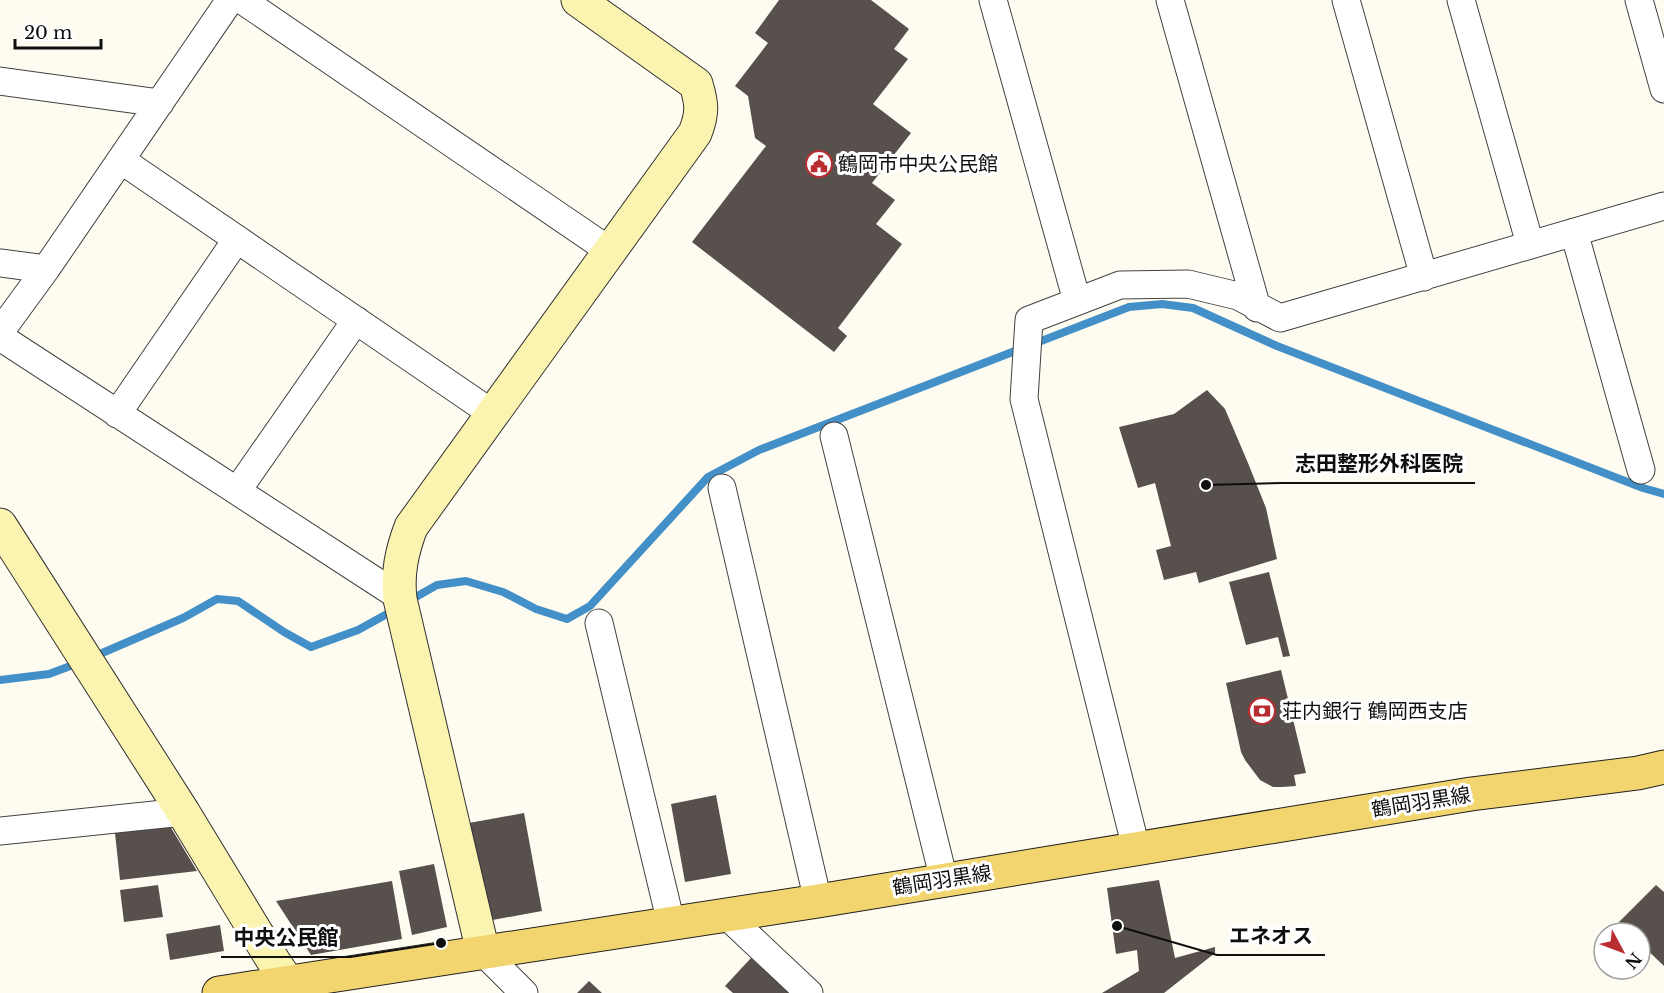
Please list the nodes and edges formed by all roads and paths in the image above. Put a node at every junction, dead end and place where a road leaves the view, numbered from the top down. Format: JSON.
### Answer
{"nodes":[{"id":1,"x":230,"y":0,"type":"edge"},
{"id":2,"x":242,"y":0,"type":"edge"},
{"id":3,"x":578,"y":0,"type":"edge"},
{"id":4,"x":993,"y":0,"type":"edge"},
{"id":5,"x":1170,"y":0,"type":"edge"},
{"id":6,"x":1346,"y":0,"type":"edge"},
{"id":7,"x":1461,"y":0,"type":"edge"},
{"id":8,"x":1639,"y":0,"type":"edge"},
{"id":9,"x":0,"y":81,"type":"edge"},
{"id":10,"x":1664,"y":90,"type":"edge"},
{"id":11,"x":160,"y":103,"type":"junction"},
{"id":12,"x":121,"y":160,"type":"junction"},
{"id":13,"x":1664,"y":206,"type":"edge"},
{"id":14,"x":1574,"y":232,"type":"junction"},
{"id":15,"x":237,"y":239,"type":"junction"},
{"id":16,"x":1530,"y":244,"type":"junction"},
{"id":17,"x":610,"y":251,"type":"junction"},
{"id":18,"x":0,"y":263,"type":"edge"},
{"id":19,"x":46,"y":269,"type":"junction"},
{"id":20,"x":1424,"y":277,"type":"junction"},
{"id":21,"x":1077,"y":301,"type":"junction"},
{"id":22,"x":1257,"y":308,"type":"junction"},
{"id":23,"x":356,"y":320,"type":"junction"},
{"id":24,"x":0,"y":332,"type":"edge"},
{"id":25,"x":0,"y":337,"type":"edge"},
{"id":26,"x":117,"y":414,"type":"junction"},
{"id":27,"x":493,"y":414,"type":"junction"},
{"id":28,"x":834,"y":436,"type":"dead end"},
{"id":29,"x":1641,"y":470,"type":"dead end"},
{"id":30,"x":722,"y":488,"type":"dead end"},
{"id":31,"x":237,"y":491,"type":"junction"},
{"id":32,"x":0,"y":525,"type":"edge"},
{"id":33,"x":402,"y":608,"type":"junction"},
{"id":34,"x":599,"y":623,"type":"dead end"},
{"id":35,"x":1664,"y":767,"type":"edge"},
{"id":36,"x":183,"y":812,"type":"junction"},
{"id":37,"x":0,"y":831,"type":"edge"},
{"id":38,"x":1136,"y":848,"type":"junction"},
{"id":39,"x":944,"y":880,"type":"junction"},
{"id":40,"x":818,"y":901,"type":"junction"},
{"id":41,"x":726,"y":915,"type":"junction"},
{"id":42,"x":671,"y":923,"type":"junction"},
{"id":43,"x":483,"y":952,"type":"junction"},
{"id":44,"x":291,"y":988,"type":"edge"},
{"id":45,"x":219,"y":993,"type":"edge"},
{"id":46,"x":524,"y":993,"type":"edge"},
{"id":47,"x":809,"y":993,"type":"edge"}],
"edges":[{"from":1,"to":11,"type":"street"},
{"from":2,"to":17,"type":"street"},
{"from":3,"to":17,"type":"street"},
{"from":4,"to":21,"type":"street"},
{"from":5,"to":22,"type":"street"},
{"from":6,"to":20,"type":"street"},
{"from":7,"to":16,"type":"street"},
{"from":8,"to":10,"type":"street"},
{"from":9,"to":11,"type":"street"},
{"from":11,"to":12,"type":"street"},
{"from":12,"to":15,"type":"street"},
{"from":12,"to":19,"type":"street"},
{"from":13,"to":14,"type":"street"},
{"from":14,"to":16,"type":"street"},
{"from":14,"to":29,"type":"street"},
{"from":15,"to":23,"type":"street"},
{"from":15,"to":26,"type":"street"},
{"from":16,"to":20,"type":"street"},
{"from":17,"to":27,"type":"street"},
{"from":18,"to":19,"type":"street"},
{"from":19,"to":24,"type":"street"},
{"from":20,"to":22,"type":"street"},
{"from":21,"to":22,"type":"street"},
{"from":21,"to":38,"type":"street"},
{"from":23,"to":27,"type":"street"},
{"from":23,"to":31,"type":"street"},
{"from":25,"to":26,"type":"street"},
{"from":26,"to":31,"type":"street"},
{"from":27,"to":33,"type":"street"},
{"from":28,"to":39,"type":"street"},
{"from":30,"to":40,"type":"street"},
{"from":31,"to":33,"type":"street"},
{"from":32,"to":36,"type":"street"},
{"from":33,"to":43,"type":"street"},
{"from":34,"to":42,"type":"street"},
{"from":35,"to":38,"type":"main road","name":"鶴岡羽黒線"},
{"from":36,"to":37,"type":"street"},
{"from":36,"to":44,"type":"street"},
{"from":38,"to":39,"type":"main road","name":"鶴岡羽黒線"},
{"from":39,"to":40,"type":"main road","name":"鶴岡羽黒線"},
{"from":40,"to":41,"type":"main road","name":"鶴岡羽黒線"},
{"from":41,"to":42,"type":"main road","name":"鶴岡羽黒線"},
{"from":41,"to":47,"type":"street"},
{"from":42,"to":43,"type":"main road","name":"鶴岡羽黒線"},
{"from":43,"to":44,"type":"main road","name":"鶴岡羽黒線"},
{"from":43,"to":46,"type":"street"},
{"from":44,"to":45,"type":"main road","name":"鶴岡羽黒線"}]}
